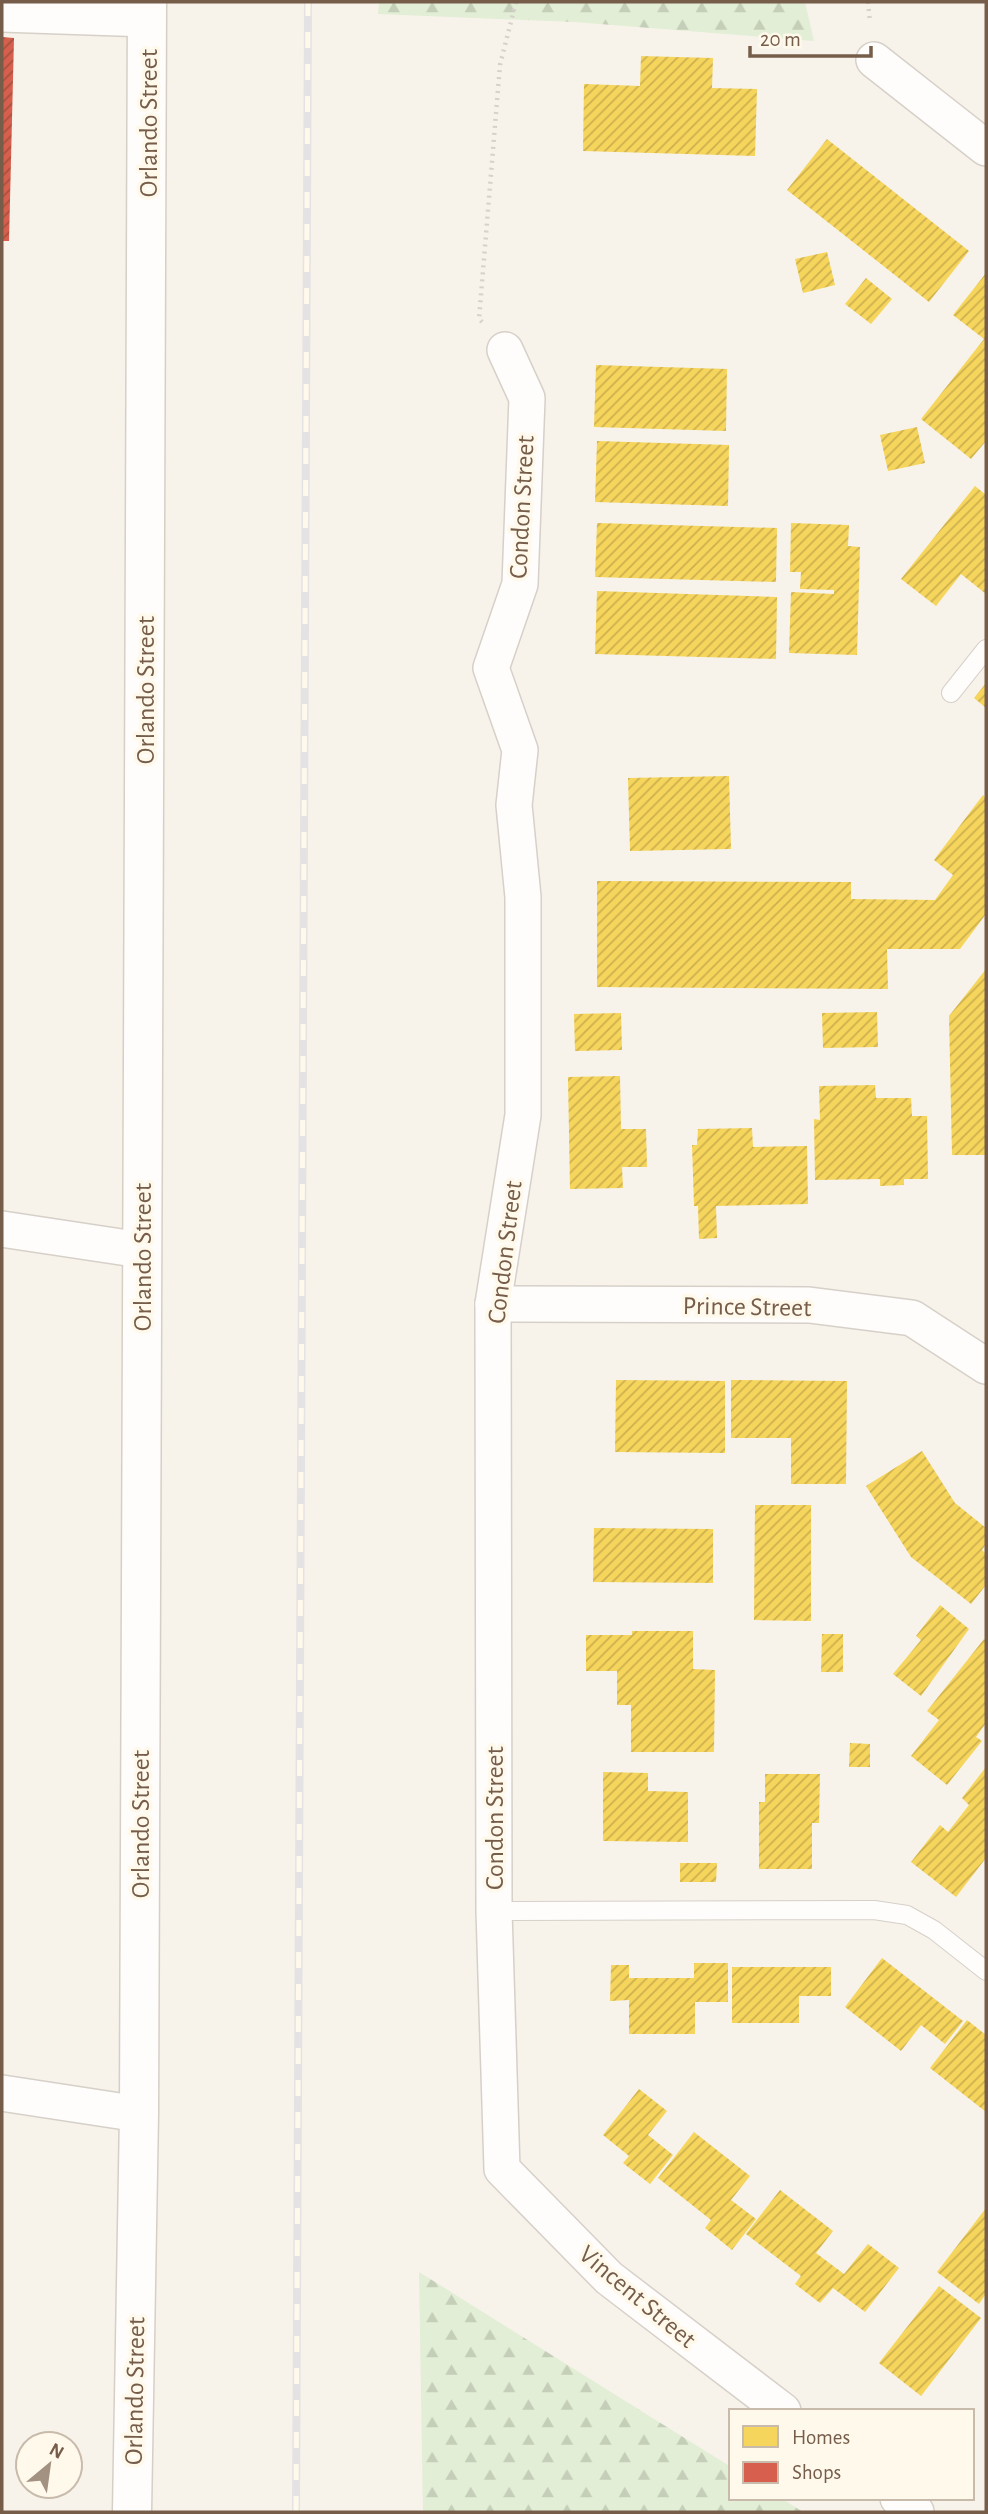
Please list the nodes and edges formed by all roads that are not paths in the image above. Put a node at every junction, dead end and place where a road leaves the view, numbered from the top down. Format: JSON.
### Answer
{"nodes":[{"id":1,"x":148,"y":10,"type":"edge"},
{"id":2,"x":2,"y":14,"type":"edge"},
{"id":3,"x":874,"y":61,"type":"dead end"},
{"id":4,"x":986,"y":148,"type":"edge"},
{"id":5,"x":505,"y":350,"type":"road end"},
{"id":6,"x":986,"y":649,"type":"edge"},
{"id":7,"x":951,"y":693,"type":"dead end"},
{"id":8,"x":2,"y":1229,"type":"edge"},
{"id":9,"x":141,"y":1250,"type":"junction"},
{"id":10,"x":493,"y":1304,"type":"junction"},
{"id":11,"x":986,"y":1366,"type":"edge"},
{"id":12,"x":494,"y":1911,"type":"junction"},
{"id":13,"x":986,"y":1972,"type":"edge"},
{"id":14,"x":2,"y":2093,"type":"edge"},
{"id":15,"x":138,"y":2114,"type":"junction"},
{"id":16,"x":502,"y":2169,"type":"joint"},
{"id":17,"x":780,"y":2409,"type":"edge"},
{"id":18,"x":901,"y":2500,"type":"edge"},
{"id":19,"x":132,"y":2512,"type":"edge"},
{"id":20,"x":916,"y":2512,"type":"edge"}],
"edges":[{"from":1,"to":2,"type":"street"},
{"from":1,"to":9,"type":"street","name":"Orlando Street"},
{"from":3,"to":4,"type":"street"},
{"from":5,"to":10,"type":"street","name":"Condon Street"},
{"from":6,"to":7,"type":"lane"},
{"from":8,"to":9,"type":"street"},
{"from":9,"to":15,"type":"street","name":"Orlando Street"},
{"from":10,"to":11,"type":"street","name":"Prince Street"},
{"from":10,"to":12,"type":"street","name":"Condon Street"},
{"from":12,"to":13,"type":"lane"},
{"from":12,"to":16,"type":"street","name":"Condon Street"},
{"from":14,"to":15,"type":"street"},
{"from":15,"to":19,"type":"street","name":"Orlando Street"},
{"from":16,"to":17,"type":"street","name":"Vincent Street"},
{"from":18,"to":20,"type":"street"}]}
